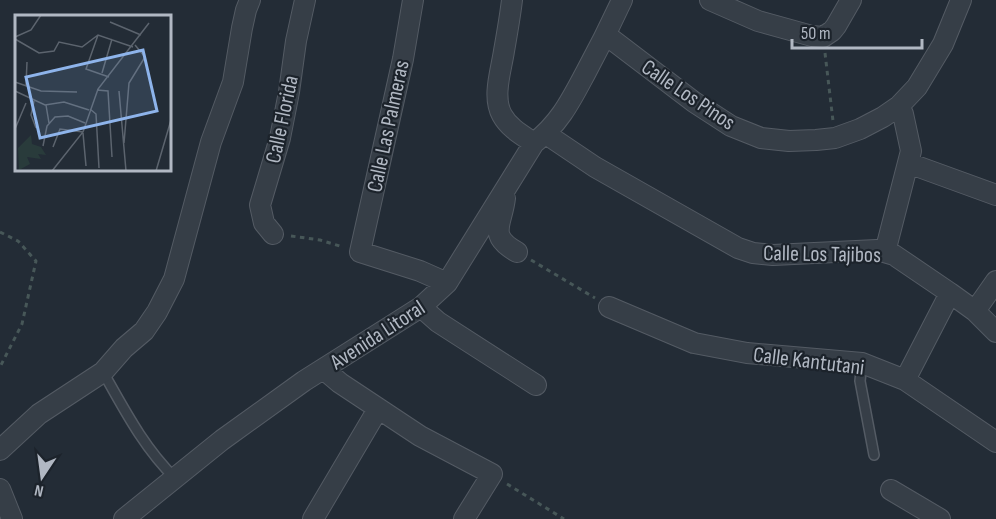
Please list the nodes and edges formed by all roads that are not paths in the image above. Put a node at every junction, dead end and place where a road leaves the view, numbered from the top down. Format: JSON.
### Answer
{"nodes":[{"id":1,"x":250,"y":0,"type":"edge"},
{"id":2,"x":305,"y":0,"type":"edge"},
{"id":3,"x":413,"y":0,"type":"edge"},
{"id":4,"x":512,"y":0,"type":"edge"},
{"id":5,"x":622,"y":0,"type":"edge"},
{"id":6,"x":710,"y":0,"type":"edge"},
{"id":7,"x":851,"y":0,"type":"edge"},
{"id":8,"x":961,"y":0,"type":"edge"},
{"id":9,"x":606,"y":35,"type":"junction"},
{"id":10,"x":899,"y":106,"type":"junction"},
{"id":11,"x":540,"y":138,"type":"junction"},
{"id":12,"x":908,"y":164,"type":"junction"},
{"id":13,"x":502,"y":192,"type":"junction"},
{"id":14,"x":996,"y":195,"type":"edge"},
{"id":15,"x":273,"y":234,"type":"road end"},
{"id":16,"x":517,"y":252,"type":"road end"},
{"id":17,"x":885,"y":252,"type":"junction"},
{"id":18,"x":996,"y":281,"type":"edge"},
{"id":19,"x":447,"y":283,"type":"junction"},
{"id":20,"x":950,"y":293,"type":"junction"},
{"id":21,"x":421,"y":307,"type":"junction"},
{"id":22,"x":609,"y":307,"type":"road end"},
{"id":23,"x":975,"y":310,"type":"junction"},
{"id":24,"x":996,"y":332,"type":"edge"},
{"id":25,"x":862,"y":363,"type":"junction"},
{"id":26,"x":325,"y":368,"type":"junction"},
{"id":27,"x":103,"y":372,"type":"junction"},
{"id":28,"x":905,"y":380,"type":"junction"},
{"id":29,"x":536,"y":385,"type":"dead end"},
{"id":30,"x":378,"y":409,"type":"junction"},
{"id":31,"x":996,"y":442,"type":"edge"},
{"id":32,"x":0,"y":450,"type":"edge"},
{"id":33,"x":874,"y":455,"type":"dead end"},
{"id":34,"x":175,"y":478,"type":"junction"},
{"id":35,"x":0,"y":489,"type":"edge"},
{"id":36,"x":891,"y":490,"type":"dead end"},
{"id":37,"x":12,"y":519,"type":"edge"},
{"id":38,"x":124,"y":519,"type":"edge"},
{"id":39,"x":314,"y":519,"type":"edge"},
{"id":40,"x":464,"y":519,"type":"edge"},
{"id":41,"x":940,"y":519,"type":"edge"}],
"edges":[{"from":1,"to":27,"type":"street"},
{"from":2,"to":15,"type":"street","name":"Calle Florida"},
{"from":3,"to":19,"type":"street","name":"Calle Las Palmeras"},
{"from":4,"to":11,"type":"street","name":"Calle Los Tajibos"},
{"from":5,"to":9,"type":"street","name":"Avenida Litoral"},
{"from":6,"to":7,"type":"street"},
{"from":8,"to":10,"type":"street","name":"Calle Los Pinos"},
{"from":9,"to":10,"type":"street","name":"Calle Los Pinos"},
{"from":9,"to":11,"type":"street","name":"Avenida Litoral"},
{"from":10,"to":12,"type":"street"},
{"from":11,"to":13,"type":"street","name":"Avenida Litoral"},
{"from":11,"to":17,"type":"street","name":"Calle Los Tajibos"},
{"from":12,"to":14,"type":"street"},
{"from":12,"to":17,"type":"street"},
{"from":13,"to":16,"type":"street"},
{"from":13,"to":19,"type":"street","name":"Avenida Litoral"},
{"from":17,"to":20,"type":"street","name":"Calle Los Tajibos"},
{"from":18,"to":23,"type":"street"},
{"from":19,"to":21,"type":"street","name":"Avenida Litoral"},
{"from":20,"to":23,"type":"street","name":"Calle Los Tajibos"},
{"from":20,"to":28,"type":"street"},
{"from":21,"to":26,"type":"street","name":"Avenida Litoral"},
{"from":21,"to":29,"type":"street"},
{"from":22,"to":25,"type":"street","name":"Calle Kantutani"},
{"from":23,"to":24,"type":"street","name":"Calle Los Tajibos"},
{"from":25,"to":28,"type":"street","name":"Calle Kantutani"},
{"from":25,"to":33,"type":"lane"},
{"from":26,"to":30,"type":"street"},
{"from":26,"to":34,"type":"street","name":"Avenida Litoral"},
{"from":27,"to":32,"type":"street"},
{"from":27,"to":34,"type":"lane"},
{"from":28,"to":31,"type":"street","name":"Calle Kantutani"},
{"from":30,"to":39,"type":"street"},
{"from":30,"to":40,"type":"street"},
{"from":34,"to":38,"type":"street","name":"Avenida Litoral"},
{"from":35,"to":37,"type":"street"},
{"from":36,"to":41,"type":"street"}]}
